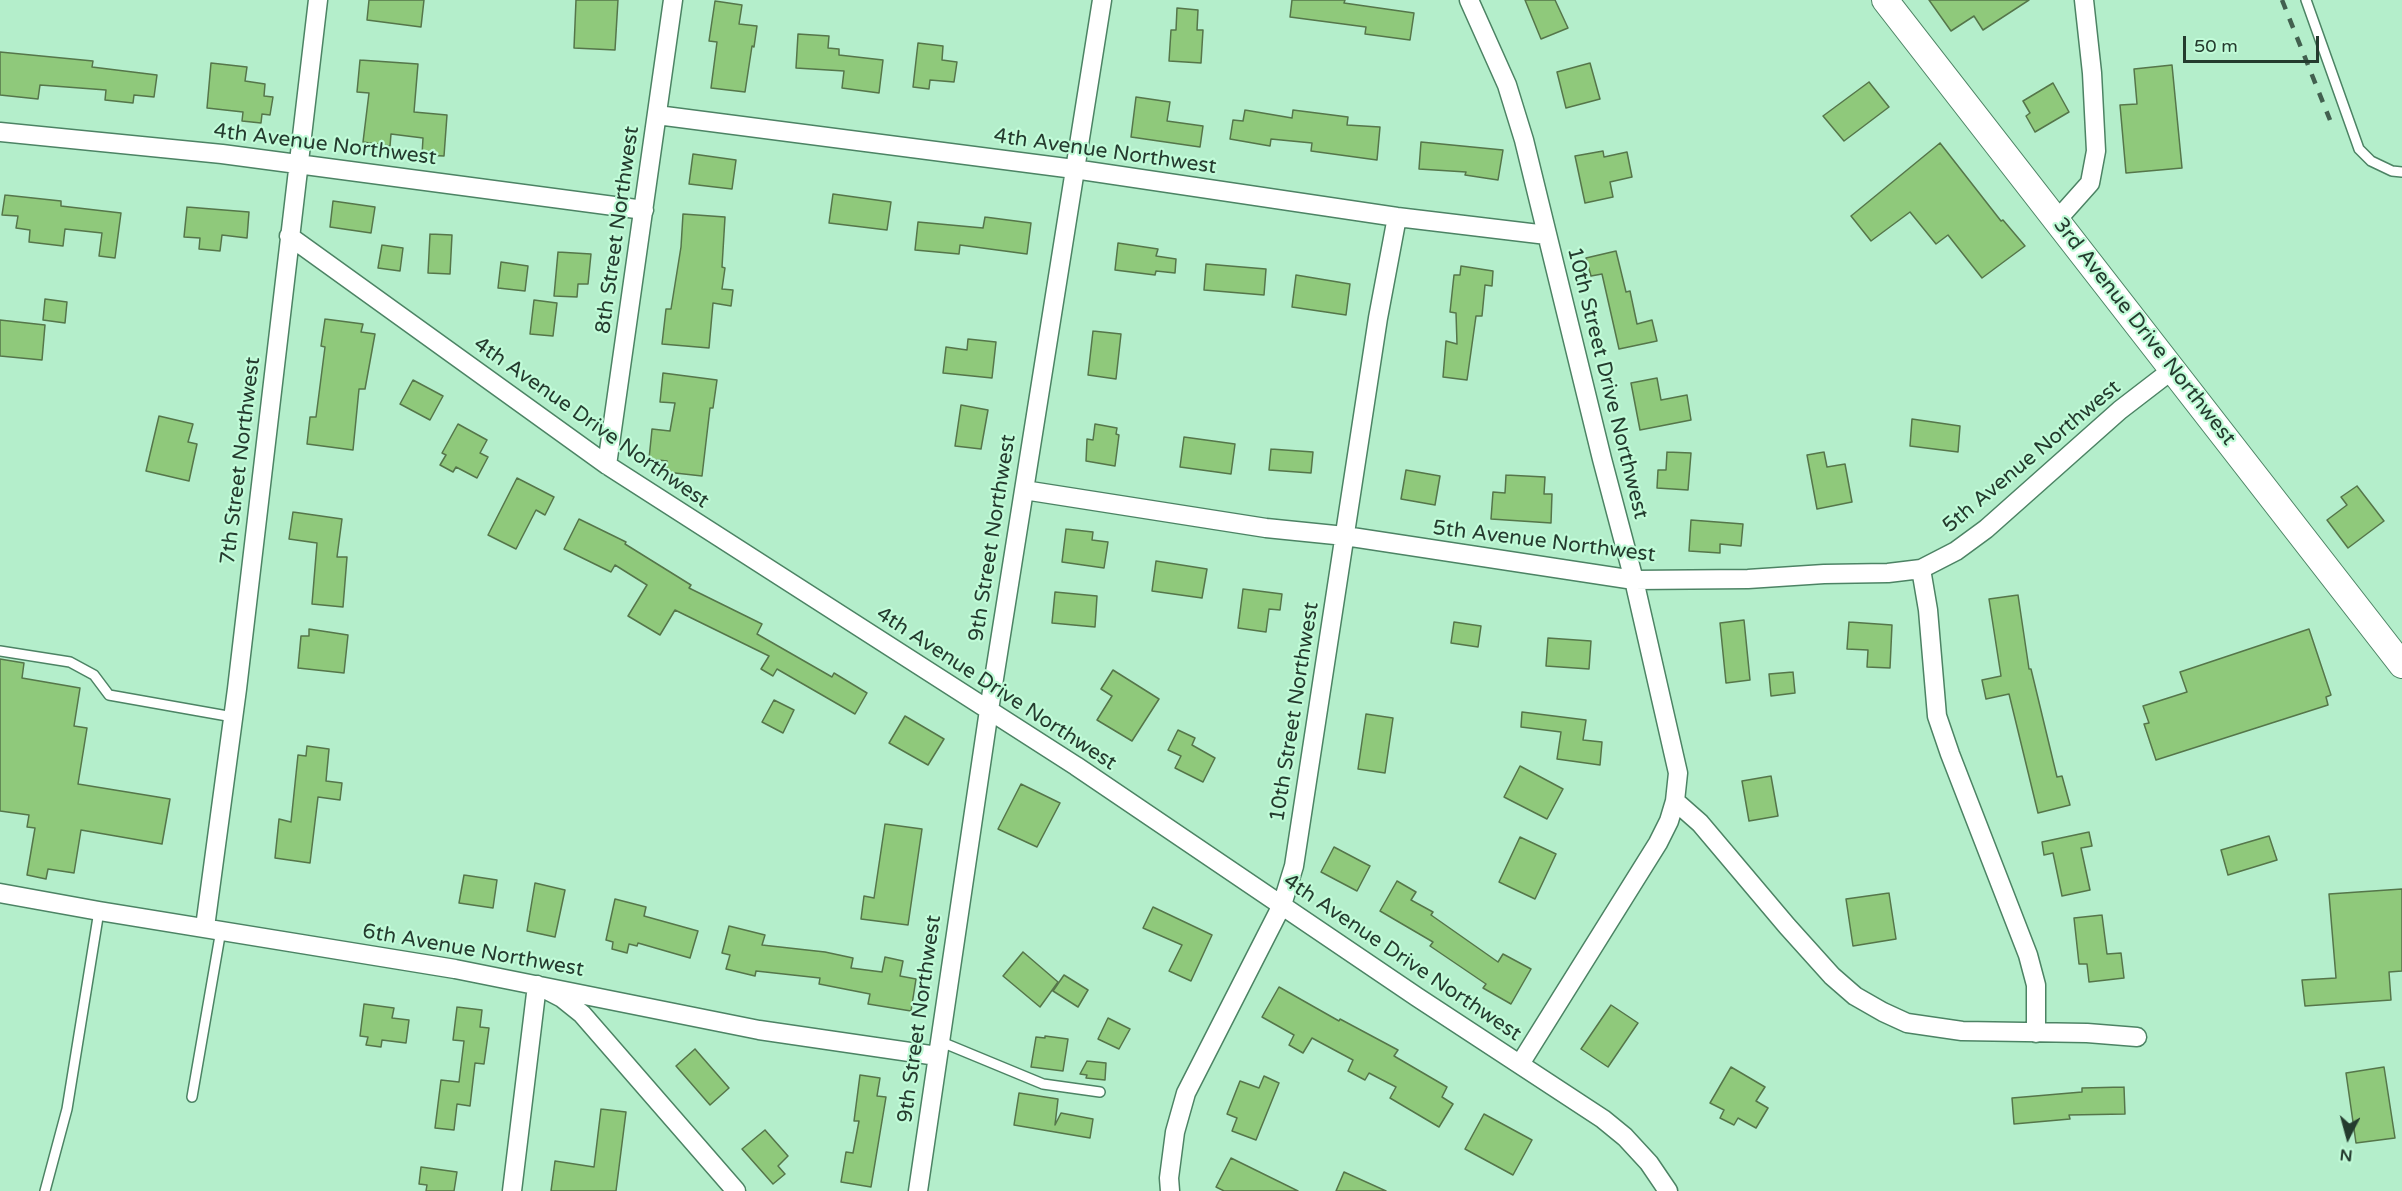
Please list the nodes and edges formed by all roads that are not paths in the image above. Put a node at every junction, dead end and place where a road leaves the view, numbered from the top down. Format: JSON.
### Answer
{"nodes":[{"id":1,"x":318,"y":0,"type":"edge"},
{"id":2,"x":673,"y":0,"type":"edge"},
{"id":3,"x":1102,"y":0,"type":"edge"},
{"id":4,"x":1469,"y":0,"type":"edge"},
{"id":5,"x":1885,"y":0,"type":"edge"},
{"id":6,"x":2084,"y":0,"type":"edge"},
{"id":7,"x":2306,"y":0,"type":"edge"},
{"id":8,"x":657,"y":115,"type":"junction"},
{"id":9,"x":0,"y":132,"type":"edge"},
{"id":10,"x":299,"y":163,"type":"junction"},
{"id":11,"x":1074,"y":169,"type":"junction"},
{"id":12,"x":2402,"y":172,"type":"edge"},
{"id":13,"x":644,"y":210,"type":"junction"},
{"id":14,"x":1397,"y":217,"type":"junction"},
{"id":15,"x":2057,"y":220,"type":"junction"},
{"id":16,"x":1547,"y":235,"type":"junction"},
{"id":17,"x":290,"y":236,"type":"junction"},
{"id":18,"x":2172,"y":370,"type":"junction"},
{"id":19,"x":607,"y":465,"type":"junction"},
{"id":20,"x":1024,"y":490,"type":"junction"},
{"id":21,"x":1345,"y":536,"type":"junction"},
{"id":22,"x":1922,"y":569,"type":"junction"},
{"id":23,"x":1634,"y":580,"type":"junction"},
{"id":24,"x":0,"y":651,"type":"edge"},
{"id":25,"x":2402,"y":665,"type":"edge"},
{"id":26,"x":989,"y":710,"type":"junction"},
{"id":27,"x":233,"y":717,"type":"junction"},
{"id":28,"x":1675,"y":801,"type":"junction"},
{"id":29,"x":0,"y":893,"type":"edge"},
{"id":30,"x":1282,"y":905,"type":"junction"},
{"id":31,"x":99,"y":911,"type":"junction"},
{"id":32,"x":213,"y":928,"type":"junction"},
{"id":33,"x":537,"y":985,"type":"junction"},
{"id":34,"x":2036,"y":1033,"type":"junction"},
{"id":35,"x":2137,"y":1037,"type":"dead end"},
{"id":36,"x":938,"y":1048,"type":"junction"},
{"id":37,"x":1520,"y":1064,"type":"junction"},
{"id":38,"x":1100,"y":1092,"type":"dead end"},
{"id":39,"x":192,"y":1096,"type":"dead end"},
{"id":40,"x":45,"y":1191,"type":"edge"},
{"id":41,"x":512,"y":1191,"type":"edge"},
{"id":42,"x":736,"y":1191,"type":"edge"},
{"id":43,"x":918,"y":1191,"type":"edge"},
{"id":44,"x":1170,"y":1191,"type":"edge"},
{"id":45,"x":1668,"y":1191,"type":"edge"}],
"edges":[{"from":1,"to":10,"type":"street","name":"7th Street Northwest"},
{"from":2,"to":8,"type":"street","name":"8th Street Northwest"},
{"from":3,"to":11,"type":"street","name":"9th Street Northwest"},
{"from":4,"to":16,"type":"street","name":"10th Street Drive Northwest"},
{"from":5,"to":15,"type":"main road","name":"3rd Avenue Drive Northwest"},
{"from":6,"to":15,"type":"street"},
{"from":7,"to":12,"type":"lane"},
{"from":8,"to":11,"type":"street","name":"4th Avenue Northwest"},
{"from":8,"to":13,"type":"street","name":"8th Street Northwest"},
{"from":9,"to":10,"type":"street","name":"4th Avenue Northwest"},
{"from":10,"to":13,"type":"street","name":"4th Avenue Northwest"},
{"from":10,"to":17,"type":"street","name":"7th Street Northwest"},
{"from":11,"to":14,"type":"street","name":"4th Avenue Northwest"},
{"from":11,"to":20,"type":"street","name":"9th Street Northwest"},
{"from":13,"to":19,"type":"street","name":"8th Street Northwest"},
{"from":14,"to":16,"type":"street","name":"4th Avenue Northwest"},
{"from":14,"to":21,"type":"street","name":"10th Street Northwest"},
{"from":15,"to":18,"type":"main road","name":"3rd Avenue Drive Northwest"},
{"from":16,"to":23,"type":"street","name":"10th Street Drive Northwest"},
{"from":17,"to":19,"type":"street","name":"4th Avenue Drive Northwest"},
{"from":17,"to":27,"type":"street","name":"7th Street Northwest"},
{"from":18,"to":22,"type":"street","name":"5th Avenue Northwest"},
{"from":18,"to":25,"type":"main road","name":"3rd Avenue Drive Northwest"},
{"from":19,"to":26,"type":"street","name":"4th Avenue Drive Northwest"},
{"from":20,"to":21,"type":"street","name":"5th Avenue Northwest"},
{"from":20,"to":26,"type":"street","name":"9th Street Northwest"},
{"from":21,"to":23,"type":"street","name":"5th Avenue Northwest"},
{"from":21,"to":30,"type":"street","name":"10th Street Northwest"},
{"from":22,"to":23,"type":"street","name":"5th Avenue Northwest"},
{"from":22,"to":34,"type":"street"},
{"from":23,"to":28,"type":"street","name":"10th Street Drive Northwest"},
{"from":24,"to":27,"type":"lane"},
{"from":26,"to":30,"type":"street","name":"4th Avenue Drive Northwest"},
{"from":26,"to":36,"type":"street","name":"9th Street Northwest"},
{"from":27,"to":32,"type":"street","name":"7th Street Northwest"},
{"from":28,"to":34,"type":"street"},
{"from":28,"to":37,"type":"street","name":"10th Street Drive Northwest"},
{"from":29,"to":31,"type":"street","name":"6th Avenue Northwest"},
{"from":30,"to":37,"type":"street","name":"4th Avenue Drive Northwest"},
{"from":30,"to":44,"type":"street","name":"10th Street Northwest"},
{"from":31,"to":32,"type":"street","name":"6th Avenue Northwest"},
{"from":31,"to":40,"type":"lane"},
{"from":32,"to":33,"type":"street","name":"6th Avenue Northwest"},
{"from":32,"to":39,"type":"lane"},
{"from":33,"to":36,"type":"street","name":"6th Avenue Northwest"},
{"from":33,"to":41,"type":"street"},
{"from":33,"to":42,"type":"street"},
{"from":34,"to":35,"type":"street"},
{"from":36,"to":38,"type":"lane"},
{"from":36,"to":43,"type":"street","name":"9th Street Northwest"},
{"from":37,"to":45,"type":"street","name":"4th Avenue Drive Northwest"}]}
